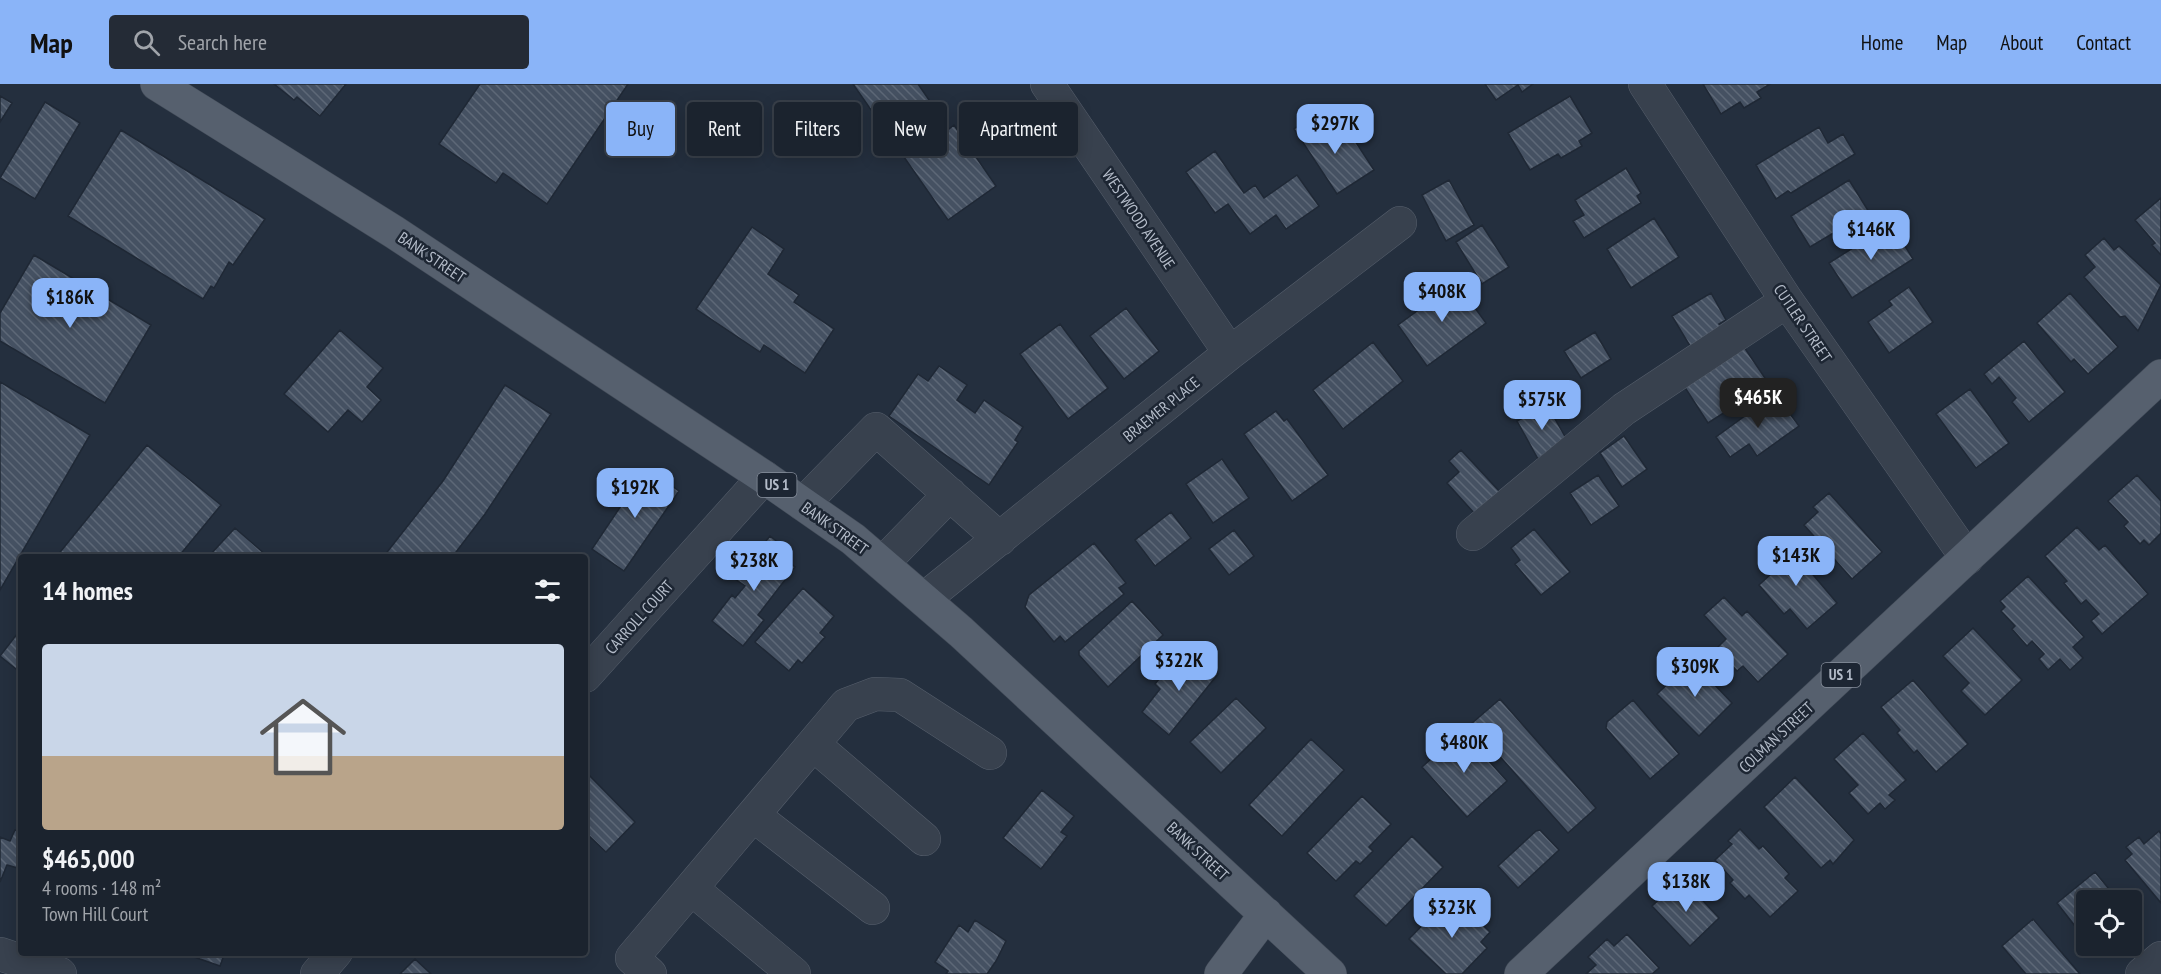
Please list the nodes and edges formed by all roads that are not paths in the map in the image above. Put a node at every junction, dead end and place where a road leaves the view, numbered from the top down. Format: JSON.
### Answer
{"nodes":[{"id":1,"x":157,"y":84,"type":"edge"},
{"id":2,"x":1047,"y":84,"type":"edge"},
{"id":3,"x":1645,"y":84,"type":"edge"},
{"id":4,"x":1400,"y":223,"type":"dead end"},
{"id":5,"x":1787,"y":301,"type":"junction"},
{"id":6,"x":1230,"y":353,"type":"junction"},
{"id":7,"x":2161,"y":376,"type":"edge"},
{"id":8,"x":764,"y":477,"type":"junction"},
{"id":9,"x":950,"y":494,"type":"junction"},
{"id":10,"x":803,"y":504,"type":"junction"},
{"id":11,"x":1473,"y":534,"type":"dead end"},
{"id":12,"x":1000,"y":539,"type":"junction"},
{"id":13,"x":1966,"y":558,"type":"junction"},
{"id":14,"x":883,"y":564,"type":"junction"},
{"id":15,"x":924,"y":599,"type":"junction"},
{"id":16,"x":588,"y":673,"type":"edge"},
{"id":17,"x":813,"y":744,"type":"junction"},
{"id":18,"x":990,"y":753,"type":"dead end"},
{"id":19,"x":753,"y":815,"type":"junction"},
{"id":20,"x":924,"y":839,"type":"dead end"},
{"id":21,"x":692,"y":889,"type":"junction"},
{"id":22,"x":873,"y":909,"type":"dead end"},
{"id":23,"x":1266,"y":914,"type":"junction"},
{"id":24,"x":0,"y":954,"type":"edge"},
{"id":25,"x":333,"y":956,"type":"edge"},
{"id":26,"x":2161,"y":958,"type":"edge"},
{"id":27,"x":60,"y":974,"type":"edge"},
{"id":28,"x":317,"y":974,"type":"edge"},
{"id":29,"x":650,"y":974,"type":"edge"},
{"id":30,"x":794,"y":974,"type":"edge"},
{"id":31,"x":1221,"y":974,"type":"edge"},
{"id":32,"x":1330,"y":974,"type":"edge"},
{"id":33,"x":1521,"y":974,"type":"edge"},
{"id":34,"x":2142,"y":974,"type":"edge"}],
"edges":[{"from":1,"to":8,"type":"main road","name":"BANK STREET","number":"US 1"},
{"from":2,"to":6,"type":"street","name":"WESTWOOD AVENUE"},
{"from":3,"to":5,"type":"street","name":"CUTLER STREET"},
{"from":4,"to":6,"type":"street","name":"BRAEMER PLACE"},
{"from":5,"to":11,"type":"street"},
{"from":5,"to":13,"type":"street","name":"CUTLER STREET"},
{"from":6,"to":12,"type":"street","name":"BRAEMER PLACE"},
{"from":7,"to":13,"type":"main road","name":"COLMAN STREET","number":"US 1"},
{"from":8,"to":10,"type":"main road","name":"BANK STREET","number":"US 1"},
{"from":8,"to":16,"type":"street","name":"CARROLL COURT"},
{"from":9,"to":10,"type":"street"},
{"from":9,"to":12,"type":"street"},
{"from":9,"to":14,"type":"street"},
{"from":10,"to":14,"type":"main road","name":"BANK STREET","number":"US 1"},
{"from":12,"to":15,"type":"street","name":"BRAEMER PLACE"},
{"from":13,"to":33,"type":"main road","name":"COLMAN STREET","number":"US 1"},
{"from":14,"to":15,"type":"main road","name":"BANK STREET","number":"US 1"},
{"from":15,"to":23,"type":"main road","name":"BANK STREET","number":"US 1"},
{"from":17,"to":18,"type":"street"},
{"from":17,"to":19,"type":"street"},
{"from":17,"to":20,"type":"street"},
{"from":19,"to":21,"type":"street"},
{"from":19,"to":22,"type":"street"},
{"from":21,"to":29,"type":"street"},
{"from":21,"to":30,"type":"street"},
{"from":23,"to":31,"type":"main road"},
{"from":23,"to":32,"type":"main road","name":"BANK STREET","number":"US 1"},
{"from":24,"to":27,"type":"street"},
{"from":25,"to":28,"type":"street"},
{"from":26,"to":34,"type":"street"}]}
